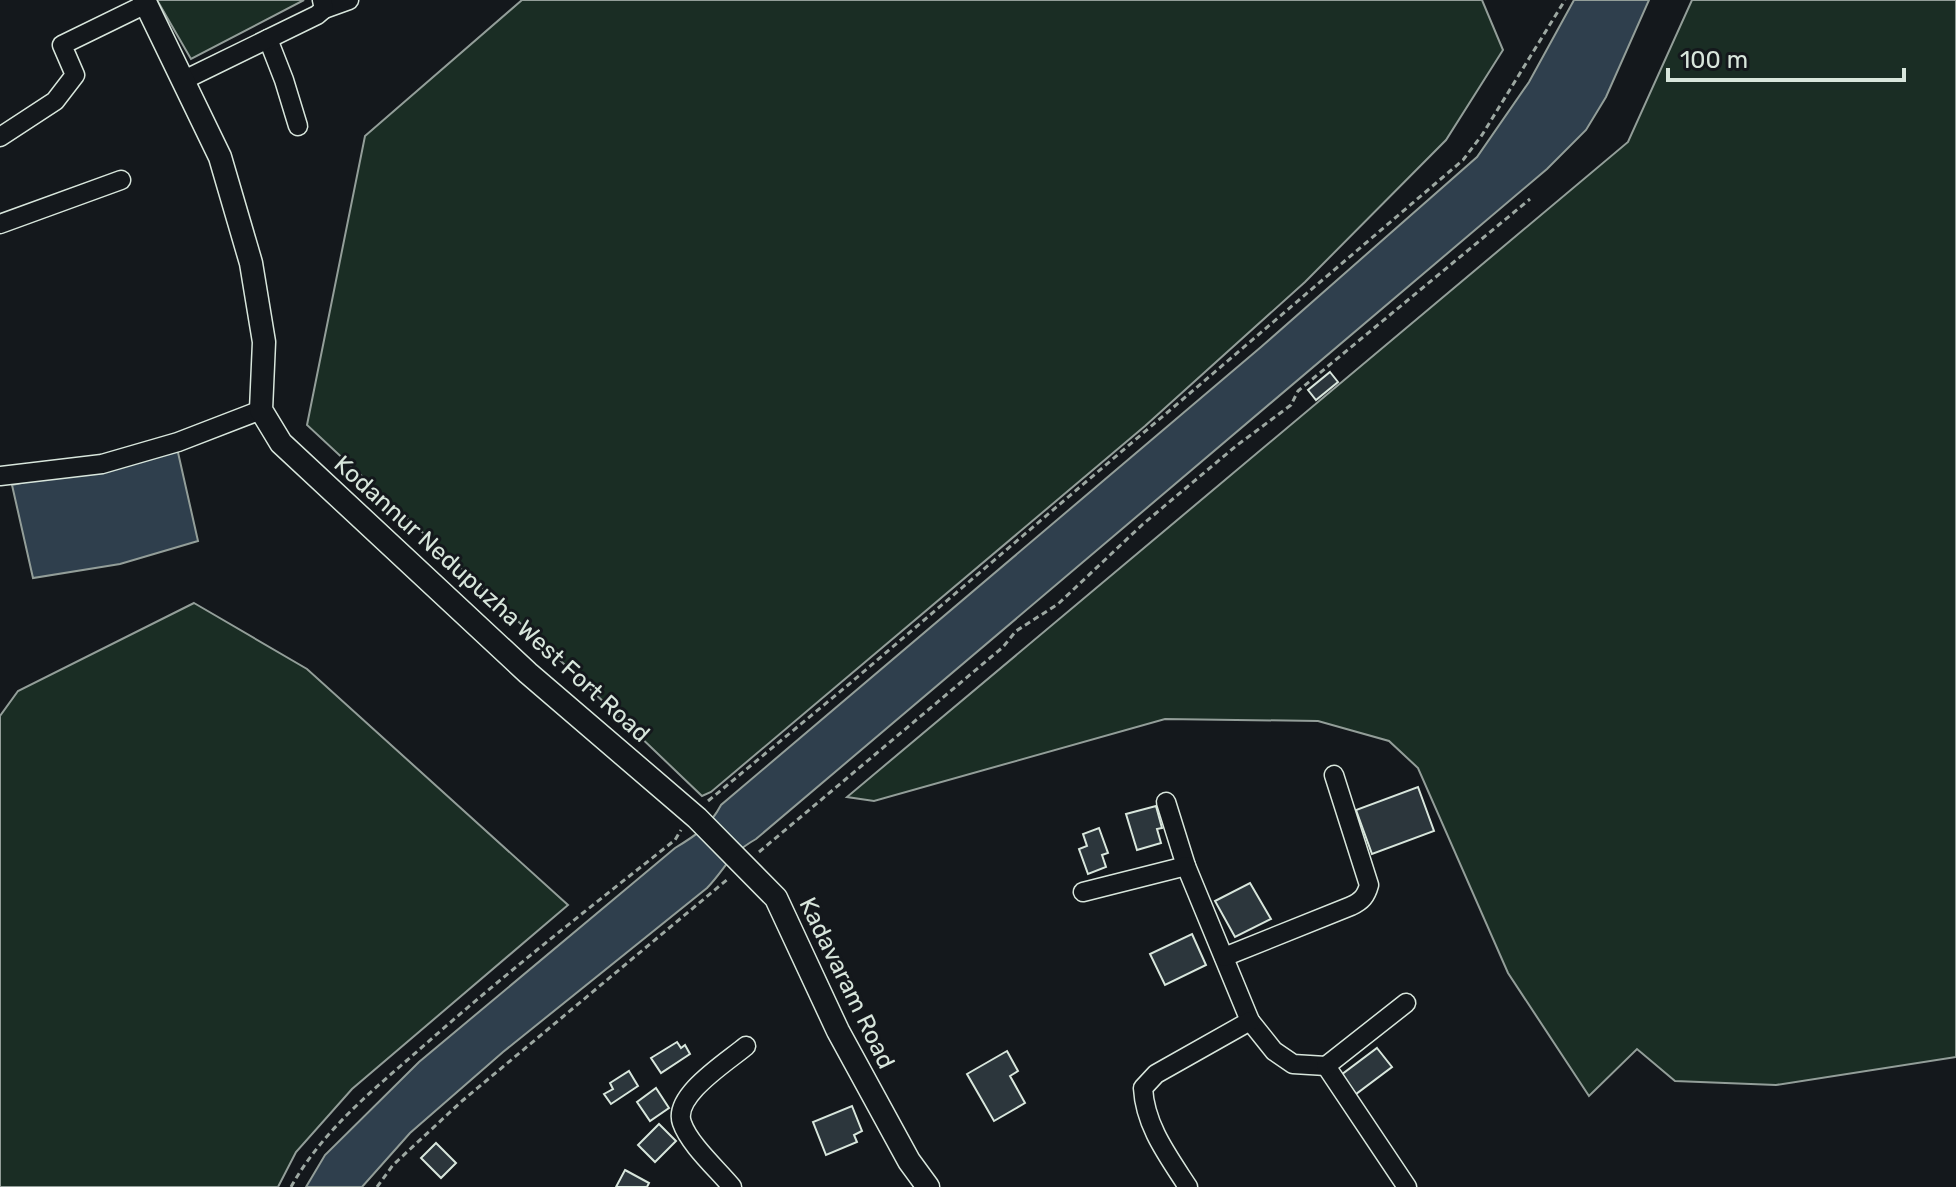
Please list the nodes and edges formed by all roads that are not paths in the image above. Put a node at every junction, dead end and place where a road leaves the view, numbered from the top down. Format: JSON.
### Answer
{"nodes":[{"id":1,"x":349,"y":0,"type":"edge"},
{"id":2,"x":145,"y":2,"type":"edge"},
{"id":3,"x":323,"y":5,"type":"edge"},
{"id":4,"x":268,"y":39,"type":"junction"},
{"id":5,"x":184,"y":80,"type":"junction"},
{"id":6,"x":298,"y":126,"type":"dead end"},
{"id":7,"x":0,"y":137,"type":"edge"},
{"id":8,"x":121,"y":180,"type":"dead end"},
{"id":9,"x":0,"y":224,"type":"edge"},
{"id":10,"x":261,"y":410,"type":"junction"},
{"id":11,"x":0,"y":476,"type":"edge"},
{"id":12,"x":1334,"y":775,"type":"dead end"},
{"id":13,"x":1166,"y":802,"type":"dead end"},
{"id":14,"x":695,"y":816,"type":"joint"},
{"id":15,"x":1186,"y":866,"type":"junction"},
{"id":16,"x":1083,"y":892,"type":"dead end"},
{"id":17,"x":1224,"y":957,"type":"junction"},
{"id":18,"x":1406,"y":1003,"type":"dead end"},
{"id":19,"x":1250,"y":1021,"type":"junction"},
{"id":20,"x":746,"y":1046,"type":"dead end"},
{"id":21,"x":1326,"y":1066,"type":"junction"},
{"id":22,"x":732,"y":1187,"type":"edge"},
{"id":23,"x":928,"y":1187,"type":"edge"},
{"id":24,"x":1188,"y":1187,"type":"edge"},
{"id":25,"x":1407,"y":1187,"type":"edge"}],
"edges":[{"from":1,"to":3,"type":"street"},
{"from":2,"to":5,"type":"main road"},
{"from":2,"to":7,"type":"street"},
{"from":3,"to":4,"type":"street"},
{"from":4,"to":5,"type":"street"},
{"from":4,"to":6,"type":"street"},
{"from":5,"to":10,"type":"main road"},
{"from":8,"to":9,"type":"street"},
{"from":10,"to":11,"type":"street"},
{"from":10,"to":14,"type":"main road","name":"Kodannur Nedupuzha West Fort Road"},
{"from":12,"to":17,"type":"street"},
{"from":13,"to":15,"type":"street"},
{"from":14,"to":23,"type":"main road","name":"Kadavaram Road"},
{"from":15,"to":16,"type":"street"},
{"from":15,"to":17,"type":"street"},
{"from":17,"to":19,"type":"street"},
{"from":18,"to":21,"type":"street"},
{"from":19,"to":21,"type":"street"},
{"from":19,"to":24,"type":"street"},
{"from":20,"to":22,"type":"street"},
{"from":21,"to":25,"type":"street"}]}
